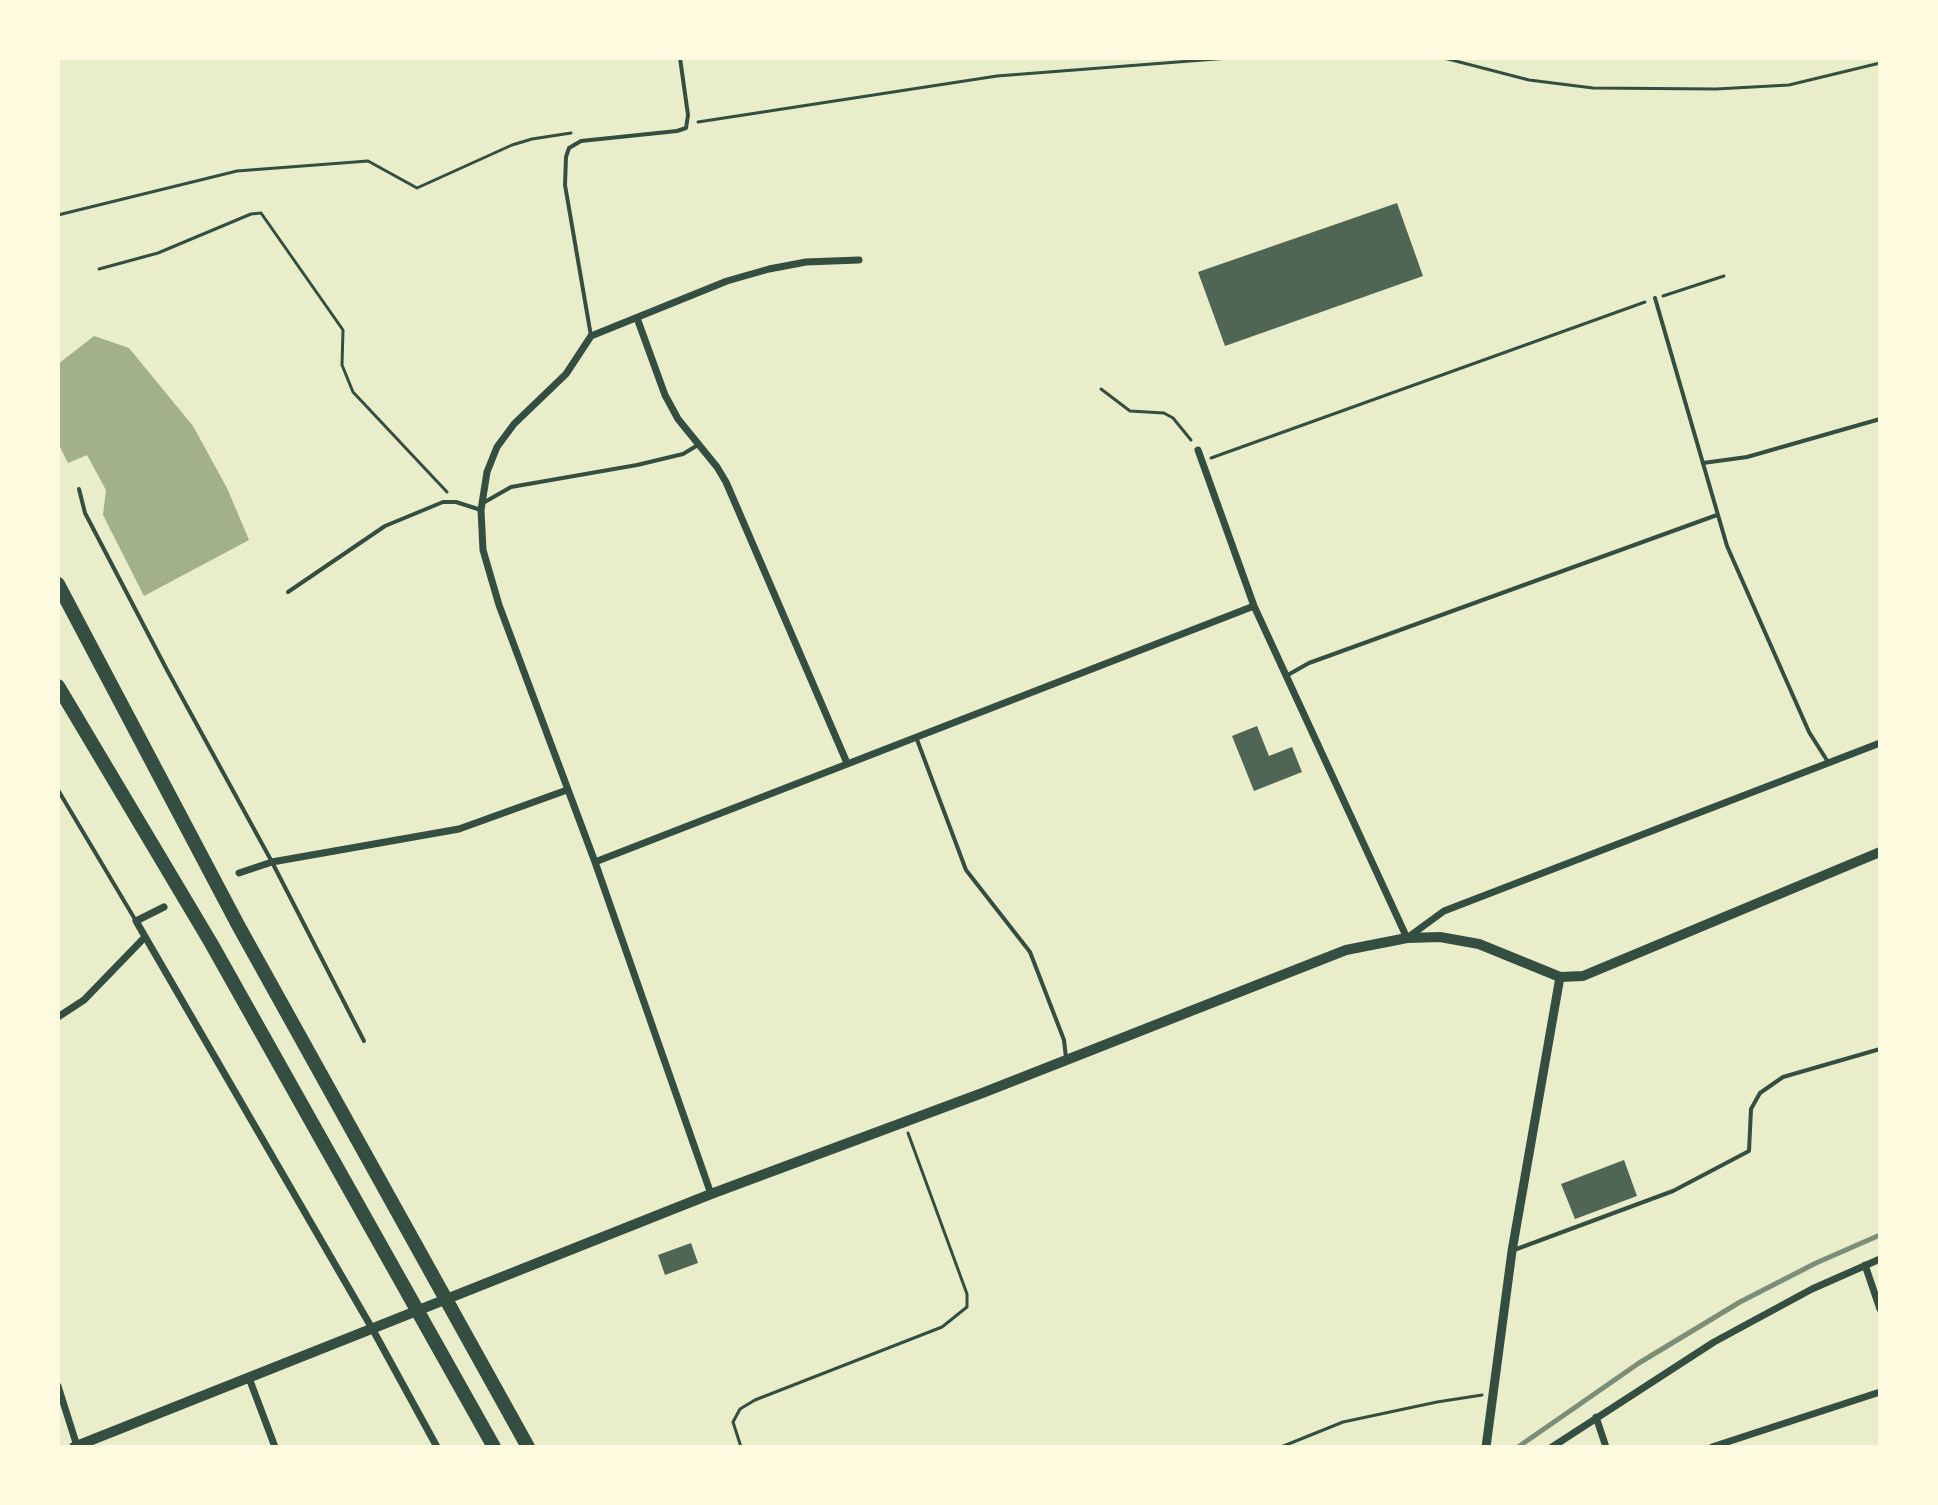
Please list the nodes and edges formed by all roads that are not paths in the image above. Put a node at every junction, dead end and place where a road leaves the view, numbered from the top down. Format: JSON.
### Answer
{"nodes":[{"id":1,"x":680,"y":58,"type":"edge"},
{"id":2,"x":859,"y":260,"type":"dead end"},
{"id":3,"x":1655,"y":298,"type":"road end"},
{"id":4,"x":637,"y":318,"type":"junction"},
{"id":5,"x":591,"y":336,"type":"junction"},
{"id":6,"x":1880,"y":419,"type":"edge"},
{"id":7,"x":698,"y":445,"type":"junction"},
{"id":8,"x":1198,"y":450,"type":"road end"},
{"id":9,"x":1703,"y":463,"type":"junction"},
{"id":10,"x":79,"y":489,"type":"dead end"},
{"id":11,"x":482,"y":506,"type":"junction"},
{"id":12,"x":1717,"y":515,"type":"junction"},
{"id":13,"x":58,"y":584,"type":"edge"},
{"id":14,"x":288,"y":592,"type":"dead end"},
{"id":15,"x":1254,"y":606,"type":"junction"},
{"id":16,"x":1286,"y":676,"type":"junction"},
{"id":17,"x":58,"y":686,"type":"edge"},
{"id":18,"x":916,"y":737,"type":"junction"},
{"id":19,"x":1880,"y":743,"type":"edge"},
{"id":20,"x":1828,"y":762,"type":"junction"},
{"id":21,"x":847,"y":763,"type":"junction"},
{"id":22,"x":58,"y":790,"type":"edge"},
{"id":23,"x":567,"y":790,"type":"junction"},
{"id":24,"x":1880,"y":852,"type":"edge"},
{"id":25,"x":272,"y":862,"type":"junction"},
{"id":26,"x":595,"y":862,"type":"junction"},
{"id":27,"x":239,"y":873,"type":"dead end"},
{"id":28,"x":164,"y":907,"type":"dead end"},
{"id":29,"x":136,"y":921,"type":"junction"},
{"id":30,"x":145,"y":937,"type":"junction"},
{"id":31,"x":1407,"y":938,"type":"junction"},
{"id":32,"x":1560,"y":977,"type":"junction"},
{"id":33,"x":58,"y":1017,"type":"edge"},
{"id":34,"x":364,"y":1041,"type":"dead end"},
{"id":35,"x":1880,"y":1049,"type":"edge"},
{"id":36,"x":1067,"y":1060,"type":"junction"},
{"id":37,"x":711,"y":1194,"type":"junction"},
{"id":38,"x":1512,"y":1251,"type":"junction"},
{"id":39,"x":1880,"y":1259,"type":"edge"},
{"id":40,"x":1865,"y":1265,"type":"junction"},
{"id":41,"x":1880,"y":1309,"type":"edge"},
{"id":42,"x":373,"y":1330,"type":"junction"},
{"id":43,"x":249,"y":1378,"type":"junction"},
{"id":44,"x":58,"y":1386,"type":"edge"},
{"id":45,"x":1880,"y":1392,"type":"edge"},
{"id":46,"x":1596,"y":1417,"type":"junction"},
{"id":47,"x":76,"y":1447,"type":"edge"},
{"id":48,"x":275,"y":1447,"type":"edge"},
{"id":49,"x":437,"y":1447,"type":"edge"},
{"id":50,"x":494,"y":1447,"type":"edge"},
{"id":51,"x":528,"y":1447,"type":"edge"},
{"id":52,"x":1486,"y":1447,"type":"edge"},
{"id":53,"x":1552,"y":1447,"type":"edge"},
{"id":54,"x":1606,"y":1447,"type":"edge"},
{"id":55,"x":1712,"y":1447,"type":"edge"}],
"edges":[{"from":1,"to":5,"type":"lane"},
{"from":2,"to":4,"type":"street"},
{"from":3,"to":9,"type":"lane"},
{"from":4,"to":5,"type":"street"},
{"from":4,"to":7,"type":"street"},
{"from":5,"to":11,"type":"street"},
{"from":6,"to":9,"type":"lane"},
{"from":7,"to":11,"type":"lane"},
{"from":7,"to":21,"type":"street"},
{"from":8,"to":15,"type":"street"},
{"from":9,"to":12,"type":"lane"},
{"from":10,"to":25,"type":"lane"},
{"from":11,"to":14,"type":"lane"},
{"from":11,"to":23,"type":"street"},
{"from":12,"to":16,"type":"lane"},
{"from":12,"to":20,"type":"lane"},
{"from":13,"to":51,"type":"highway"},
{"from":15,"to":16,"type":"street"},
{"from":15,"to":18,"type":"street"},
{"from":16,"to":31,"type":"street"},
{"from":17,"to":50,"type":"highway"},
{"from":18,"to":21,"type":"street"},
{"from":18,"to":36,"type":"lane"},
{"from":19,"to":20,"type":"street"},
{"from":20,"to":31,"type":"street"},
{"from":21,"to":26,"type":"street"},
{"from":22,"to":29,"type":"lane"},
{"from":23,"to":25,"type":"street"},
{"from":23,"to":26,"type":"street"},
{"from":24,"to":32,"type":"main road"},
{"from":25,"to":27,"type":"street"},
{"from":25,"to":34,"type":"lane"},
{"from":26,"to":37,"type":"street"},
{"from":28,"to":29,"type":"street"},
{"from":29,"to":30,"type":"street"},
{"from":30,"to":33,"type":"street"},
{"from":30,"to":42,"type":"street"},
{"from":31,"to":32,"type":"main road"},
{"from":31,"to":36,"type":"main road"},
{"from":32,"to":38,"type":"street"},
{"from":35,"to":38,"type":"lane"},
{"from":36,"to":37,"type":"main road"},
{"from":37,"to":42,"type":"main road"},
{"from":38,"to":52,"type":"street"},
{"from":39,"to":40,"type":"street"},
{"from":40,"to":41,"type":"street"},
{"from":40,"to":46,"type":"street"},
{"from":42,"to":43,"type":"main road"},
{"from":42,"to":49,"type":"street"},
{"from":43,"to":47,"type":"main road"},
{"from":43,"to":48,"type":"street"},
{"from":44,"to":47,"type":"street"},
{"from":45,"to":55,"type":"street"},
{"from":46,"to":53,"type":"street"},
{"from":46,"to":54,"type":"street"}]}
